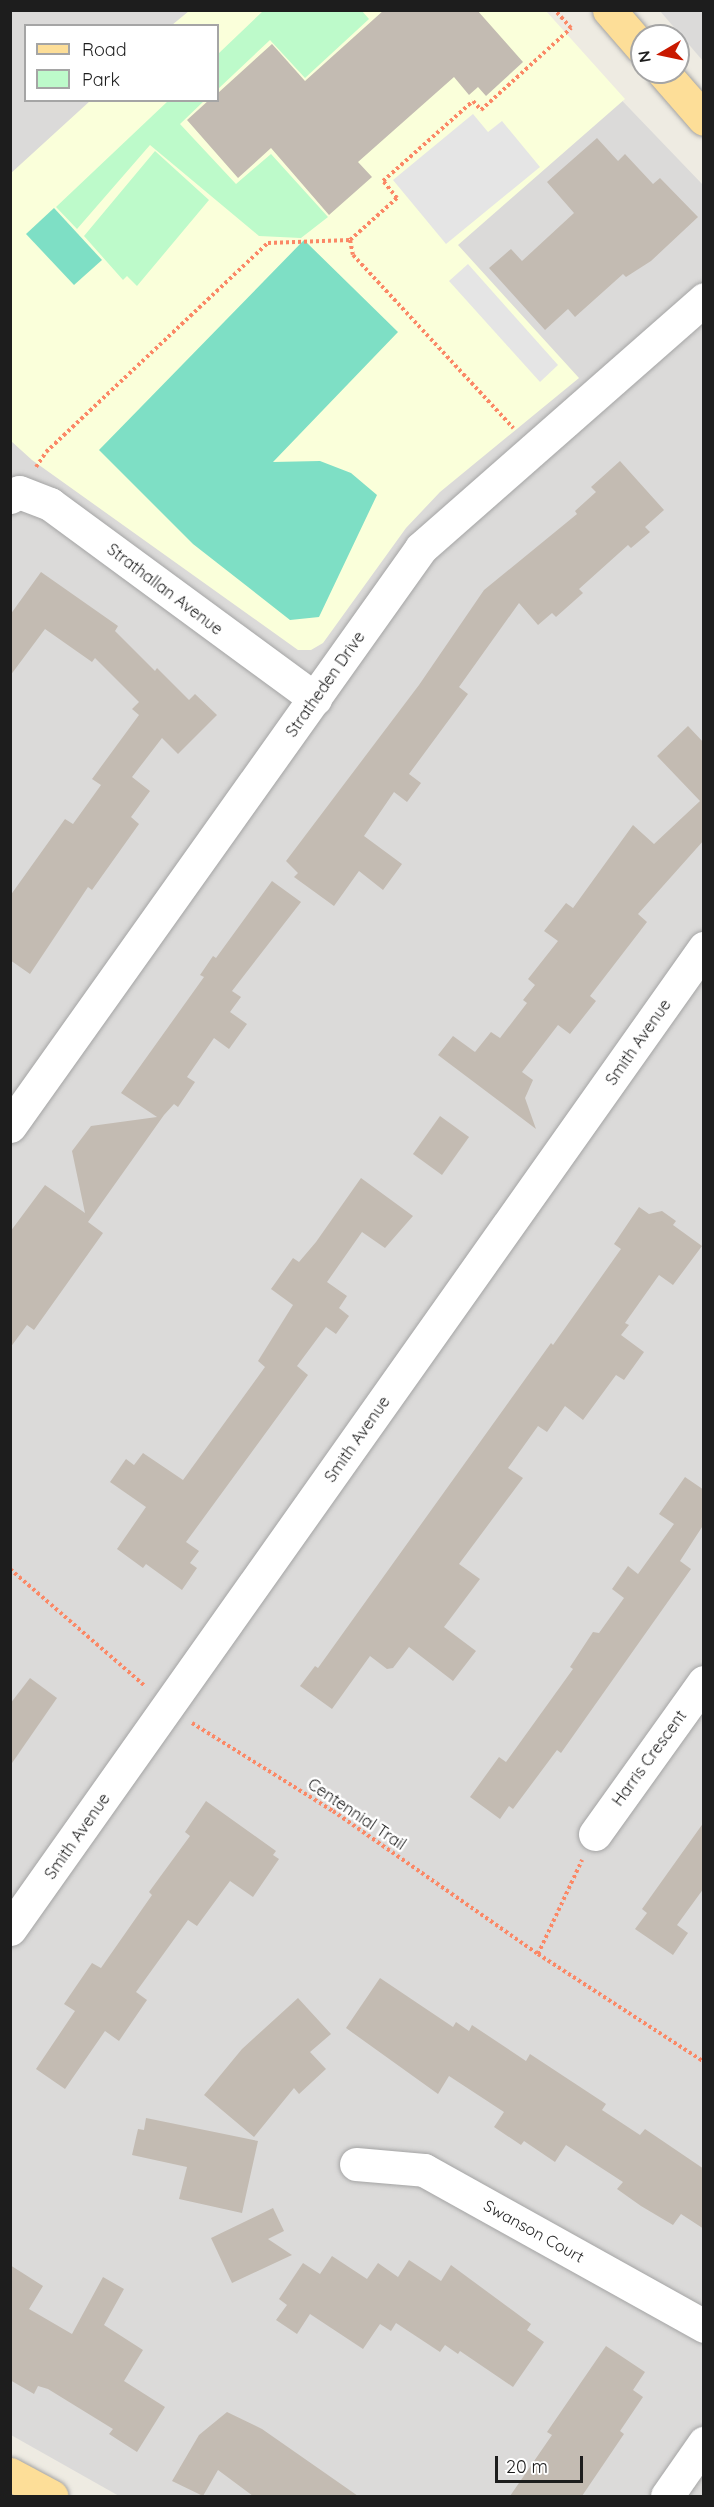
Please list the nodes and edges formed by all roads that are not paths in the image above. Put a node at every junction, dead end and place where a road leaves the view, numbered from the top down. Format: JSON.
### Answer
{"nodes":[{"id":1,"x":609,"y":10,"type":"edge"},
{"id":2,"x":630,"y":34,"type":"edge"},
{"id":3,"x":673,"y":84,"type":"edge"},
{"id":4,"x":704,"y":119,"type":"edge"},
{"id":5,"x":704,"y":299,"type":"edge"},
{"id":6,"x":15,"y":495,"type":"edge"},
{"id":7,"x":315,"y":699,"type":"junction"},
{"id":8,"x":704,"y":948,"type":"edge"},
{"id":9,"x":10,"y":1126,"type":"edge"},
{"id":10,"x":704,"y":1682,"type":"edge"},
{"id":11,"x":595,"y":1834,"type":"road end"},
{"id":12,"x":10,"y":1929,"type":"edge"},
{"id":13,"x":356,"y":2164,"type":"dead end"},
{"id":14,"x":704,"y":2326,"type":"edge"},
{"id":15,"x":704,"y":2444,"type":"edge"},
{"id":16,"x":10,"y":2474,"type":"edge"},
{"id":17,"x":51,"y":2496,"type":"edge"},
{"id":18,"x":667,"y":2496,"type":"edge"}],
"edges":[{"from":1,"to":2,"type":"main road"},
{"from":3,"to":4,"type":"main road"},
{"from":5,"to":7,"type":"street","name":"Stratheden Drive"},
{"from":6,"to":7,"type":"street","name":"Strathallan Avenue"},
{"from":7,"to":9,"type":"street","name":"Stratheden Drive"},
{"from":8,"to":12,"type":"street","name":"Smith Avenue"},
{"from":10,"to":11,"type":"street","name":"Harris Crescent"},
{"from":13,"to":14,"type":"street","name":"Swanson Court"},
{"from":15,"to":18,"type":"street"},
{"from":16,"to":17,"type":"main road"}]}
